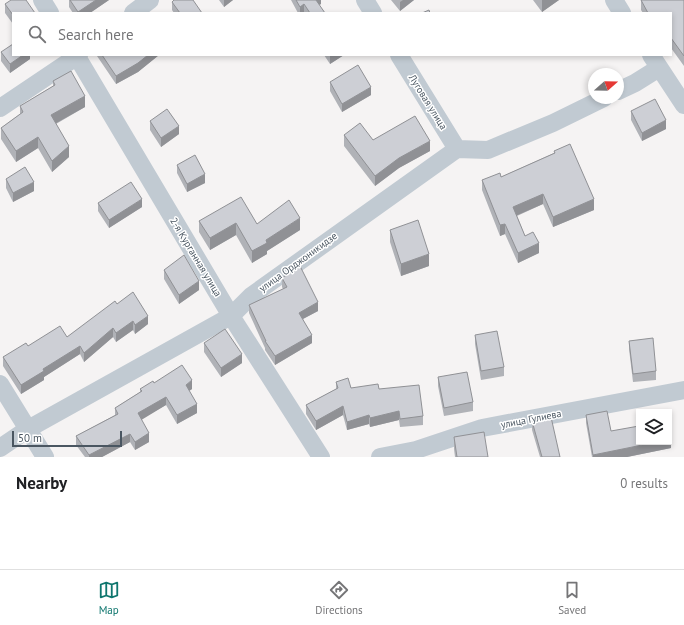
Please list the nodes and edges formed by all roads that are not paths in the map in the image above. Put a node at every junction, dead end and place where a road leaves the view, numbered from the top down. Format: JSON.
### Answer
{"nodes":[{"id":1,"x":42,"y":0,"type":"edge"},
{"id":2,"x":150,"y":0,"type":"edge"},
{"id":3,"x":365,"y":0,"type":"edge"},
{"id":4,"x":614,"y":0,"type":"edge"},
{"id":5,"x":49,"y":12,"type":"edge"},
{"id":6,"x":134,"y":12,"type":"edge"},
{"id":7,"x":372,"y":12,"type":"edge"},
{"id":8,"x":621,"y":12,"type":"edge"},
{"id":9,"x":76,"y":56,"type":"edge"},
{"id":10,"x":78,"y":56,"type":"edge"},
{"id":11,"x":400,"y":56,"type":"edge"},
{"id":12,"x":655,"y":61,"type":"edge"},
{"id":13,"x":624,"y":88,"type":"edge"},
{"id":14,"x":592,"y":104,"type":"edge"},
{"id":15,"x":684,"y":105,"type":"edge"},
{"id":16,"x":0,"y":108,"type":"edge"},
{"id":17,"x":457,"y":149,"type":"junction"},
{"id":18,"x":231,"y":316,"type":"junction"},
{"id":19,"x":0,"y":384,"type":"edge"},
{"id":20,"x":684,"y":390,"type":"edge"},
{"id":21,"x":28,"y":429,"type":"junction"},
{"id":22,"x":0,"y":448,"type":"edge"},
{"id":23,"x":417,"y":454,"type":"edge"},
{"id":24,"x":45,"y":457,"type":"edge"},
{"id":25,"x":321,"y":457,"type":"edge"},
{"id":26,"x":380,"y":457,"type":"edge"}],
"edges":[{"from":1,"to":5,"type":"street"},
{"from":2,"to":6,"type":"street"},
{"from":3,"to":7,"type":"street"},
{"from":4,"to":8,"type":"street"},
{"from":9,"to":16,"type":"street"},
{"from":10,"to":18,"type":"street","name":"2-я Курганная улица"},
{"from":11,"to":17,"type":"street","name":"Луговая улица"},
{"from":12,"to":13,"type":"street"},
{"from":12,"to":15,"type":"street"},
{"from":14,"to":17,"type":"street"},
{"from":17,"to":18,"type":"street","name":"улица Орджоникидзе"},
{"from":18,"to":21,"type":"street","name":"улица Орджоникидзе"},
{"from":18,"to":25,"type":"street","name":"2-я Курганная улица"},
{"from":19,"to":21,"type":"street"},
{"from":20,"to":23,"type":"street","name":"улица Гулиева"},
{"from":21,"to":22,"type":"street","name":"улица Орджоникидзе"},
{"from":21,"to":24,"type":"street"},
{"from":23,"to":26,"type":"street","name":"улица Гулиева"}]}
